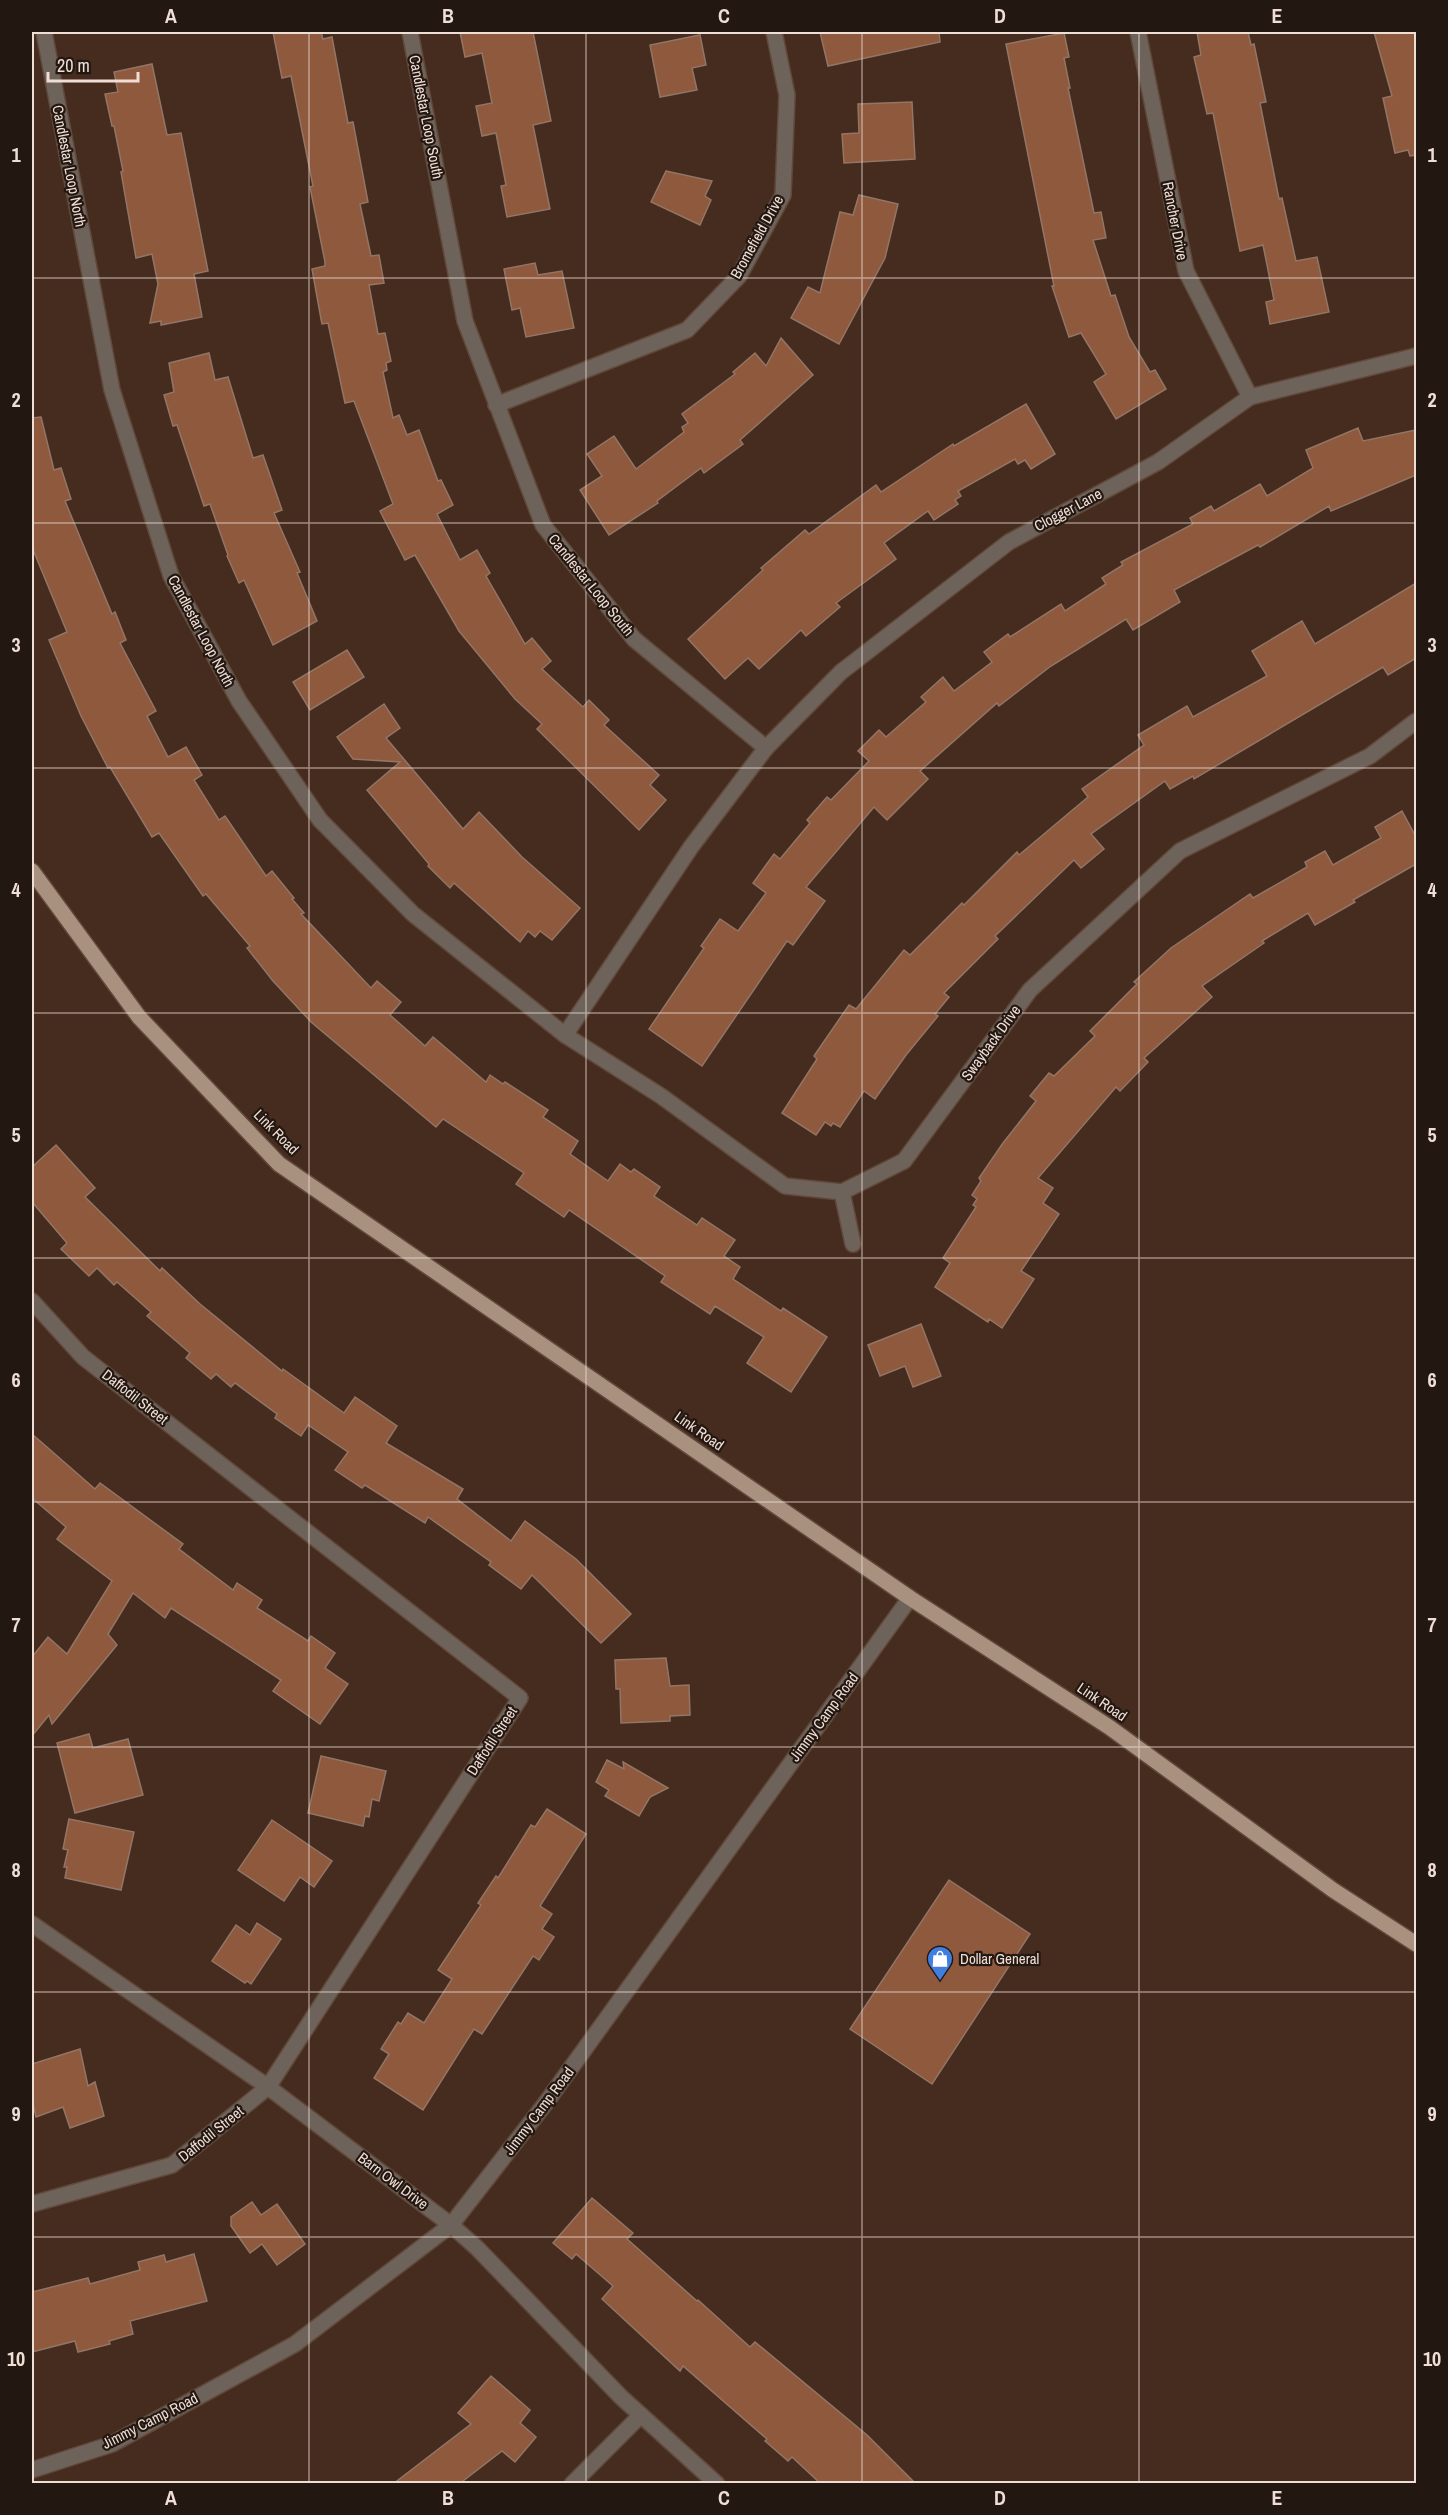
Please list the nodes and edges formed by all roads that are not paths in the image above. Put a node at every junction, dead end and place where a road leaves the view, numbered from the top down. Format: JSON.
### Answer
{"nodes":[{"id":1,"x":44,"y":32,"type":"edge"},
{"id":2,"x":410,"y":32,"type":"edge"},
{"id":3,"x":774,"y":32,"type":"edge"},
{"id":4,"x":1138,"y":32,"type":"edge"},
{"id":5,"x":1416,"y":356,"type":"edge"},
{"id":6,"x":1250,"y":397,"type":"junction"},
{"id":7,"x":496,"y":405,"type":"junction"},
{"id":8,"x":1416,"y":721,"type":"edge"},
{"id":9,"x":766,"y":748,"type":"junction"},
{"id":10,"x":32,"y":871,"type":"edge"},
{"id":11,"x":565,"y":1035,"type":"junction"},
{"id":12,"x":842,"y":1192,"type":"junction"},
{"id":13,"x":853,"y":1244,"type":"dead end"},
{"id":14,"x":32,"y":1301,"type":"edge"},
{"id":15,"x":910,"y":1598,"type":"junction"},
{"id":16,"x":32,"y":1924,"type":"edge"},
{"id":17,"x":1416,"y":1944,"type":"edge"},
{"id":18,"x":268,"y":2086,"type":"junction"},
{"id":19,"x":32,"y":2204,"type":"edge"},
{"id":20,"x":452,"y":2225,"type":"junction"},
{"id":21,"x":641,"y":2415,"type":"junction"},
{"id":22,"x":32,"y":2470,"type":"edge"},
{"id":23,"x":572,"y":2484,"type":"edge"},
{"id":24,"x":717,"y":2484,"type":"edge"}],
"edges":[{"from":1,"to":11,"type":"street","name":"Candlestar Loop North"},
{"from":2,"to":7,"type":"street","name":"Candlestar Loop South"},
{"from":3,"to":7,"type":"street","name":"Bromefield Drive"},
{"from":4,"to":6,"type":"street","name":"Rancher Drive"},
{"from":5,"to":6,"type":"street","name":"Clogger Lane"},
{"from":6,"to":9,"type":"street","name":"Clogger Lane"},
{"from":7,"to":9,"type":"street","name":"Candlestar Loop South"},
{"from":8,"to":12,"type":"street","name":"Swayback Drive"},
{"from":9,"to":11,"type":"street"},
{"from":10,"to":15,"type":"main road","name":"Link Road"},
{"from":11,"to":12,"type":"street"},
{"from":12,"to":13,"type":"street"},
{"from":14,"to":18,"type":"street","name":"Daffodil Street"},
{"from":15,"to":17,"type":"main road","name":"Link Road"},
{"from":15,"to":20,"type":"street","name":"Jimmy Camp Road"},
{"from":16,"to":18,"type":"street","name":"Barn Owl Drive"},
{"from":18,"to":19,"type":"street","name":"Daffodil Street"},
{"from":18,"to":20,"type":"street","name":"Barn Owl Drive"},
{"from":20,"to":21,"type":"street","name":"Barn Owl Drive"},
{"from":20,"to":22,"type":"street","name":"Jimmy Camp Road"},
{"from":21,"to":23,"type":"street"},
{"from":21,"to":24,"type":"street","name":"Barn Owl Drive"}]}
